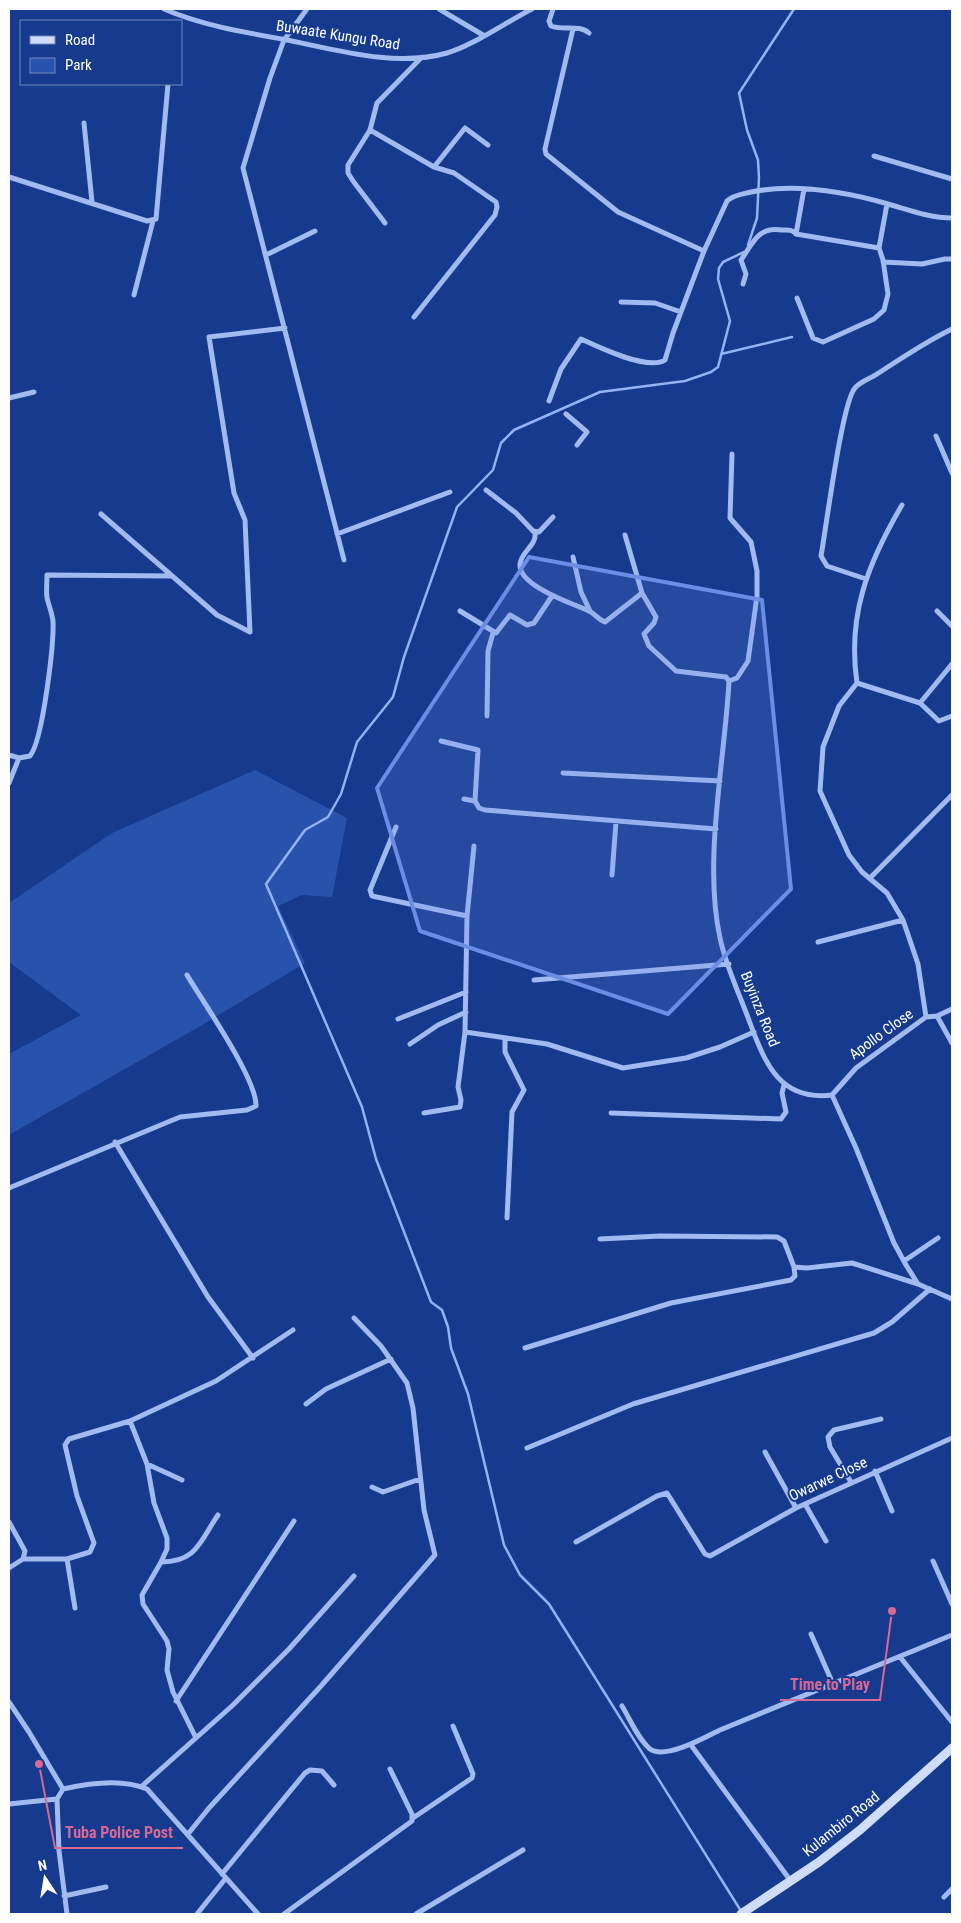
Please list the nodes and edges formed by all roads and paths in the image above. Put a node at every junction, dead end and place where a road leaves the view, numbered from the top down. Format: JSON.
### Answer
{"nodes":[{"id":1,"x":164,"y":9,"type":"edge"},
{"id":2,"x":307,"y":9,"type":"edge"},
{"id":3,"x":439,"y":9,"type":"edge"},
{"id":4,"x":532,"y":9,"type":"edge"},
{"id":5,"x":553,"y":9,"type":"edge"},
{"id":6,"x":178,"y":15,"type":"junction"},
{"id":7,"x":176,"y":20,"type":"edge"},
{"id":8,"x":573,"y":29,"type":"junction"},
{"id":9,"x":589,"y":33,"type":"dead end"},
{"id":10,"x":483,"y":35,"type":"junction"},
{"id":11,"x":284,"y":40,"type":"junction"},
{"id":12,"x":421,"y":57,"type":"junction"},
{"id":13,"x":168,"y":85,"type":"edge"},
{"id":14,"x":84,"y":123,"type":"dead end"},
{"id":15,"x":370,"y":130,"type":"junction"},
{"id":16,"x":488,"y":145,"type":"dead end"},
{"id":17,"x":874,"y":156,"type":"dead end"},
{"id":18,"x":434,"y":167,"type":"junction"},
{"id":19,"x":9,"y":177,"type":"edge"},
{"id":20,"x":952,"y":180,"type":"edge"},
{"id":21,"x":804,"y":189,"type":"junction"},
{"id":22,"x":92,"y":202,"type":"junction"},
{"id":23,"x":887,"y":204,"type":"junction"},
{"id":24,"x":952,"y":218,"type":"edge"},
{"id":25,"x":152,"y":221,"type":"junction"},
{"id":26,"x":385,"y":223,"type":"dead end"},
{"id":27,"x":315,"y":231,"type":"dead end"},
{"id":28,"x":796,"y":234,"type":"junction"},
{"id":29,"x":879,"y":248,"type":"junction"},
{"id":30,"x":704,"y":251,"type":"junction"},
{"id":31,"x":266,"y":255,"type":"junction"},
{"id":32,"x":952,"y":259,"type":"edge"},
{"id":33,"x":883,"y":262,"type":"junction"},
{"id":34,"x":743,"y":284,"type":"dead end"},
{"id":35,"x":134,"y":295,"type":"dead end"},
{"id":36,"x":797,"y":298,"type":"dead end"},
{"id":37,"x":621,"y":302,"type":"dead end"},
{"id":38,"x":681,"y":312,"type":"junction"},
{"id":39,"x":414,"y":317,"type":"dead end"},
{"id":40,"x":285,"y":328,"type":"junction"},
{"id":41,"x":952,"y":329,"type":"edge"},
{"id":42,"x":34,"y":392,"type":"dead end"},
{"id":43,"x":9,"y":398,"type":"edge"},
{"id":44,"x":549,"y":401,"type":"dead end"},
{"id":45,"x":566,"y":414,"type":"dead end"},
{"id":46,"x":936,"y":436,"type":"dead end"},
{"id":47,"x":577,"y":445,"type":"dead end"},
{"id":48,"x":732,"y":454,"type":"dead end"},
{"id":49,"x":952,"y":473,"type":"edge"},
{"id":50,"x":486,"y":490,"type":"dead end"},
{"id":51,"x":450,"y":492,"type":"dead end"},
{"id":52,"x":902,"y":505,"type":"dead end"},
{"id":53,"x":101,"y":514,"type":"dead end"},
{"id":54,"x":552,"y":518,"type":"dead end"},
{"id":55,"x":534,"y":531,"type":"junction"},
{"id":56,"x":337,"y":534,"type":"junction"},
{"id":57,"x":625,"y":535,"type":"dead end"},
{"id":58,"x":573,"y":557,"type":"dead end"},
{"id":59,"x":344,"y":560,"type":"dead end"},
{"id":60,"x":170,"y":576,"type":"junction"},
{"id":61,"x":866,"y":579,"type":"junction"},
{"id":62,"x":642,"y":593,"type":"junction"},
{"id":63,"x":552,"y":596,"type":"junction"},
{"id":64,"x":460,"y":611,"type":"dead end"},
{"id":65,"x":937,"y":611,"type":"dead end"},
{"id":66,"x":590,"y":612,"type":"junction"},
{"id":67,"x":952,"y":626,"type":"edge"},
{"id":68,"x":493,"y":632,"type":"junction"},
{"id":69,"x":952,"y":664,"type":"edge"},
{"id":70,"x":729,"y":681,"type":"junction"},
{"id":71,"x":857,"y":683,"type":"junction"},
{"id":72,"x":920,"y":703,"type":"junction"},
{"id":73,"x":487,"y":716,"type":"dead end"},
{"id":74,"x":952,"y":716,"type":"edge"},
{"id":75,"x":441,"y":741,"type":"dead end"},
{"id":76,"x":9,"y":756,"type":"edge"},
{"id":77,"x":19,"y":758,"type":"junction"},
{"id":78,"x":563,"y":773,"type":"dead end"},
{"id":79,"x":720,"y":781,"type":"junction"},
{"id":80,"x":9,"y":783,"type":"edge"},
{"id":81,"x":952,"y":795,"type":"edge"},
{"id":82,"x":464,"y":799,"type":"dead end"},
{"id":83,"x":475,"y":801,"type":"junction"},
{"id":84,"x":616,"y":822,"type":"junction"},
{"id":85,"x":396,"y":827,"type":"dead end"},
{"id":86,"x":716,"y":829,"type":"junction"},
{"id":87,"x":474,"y":846,"type":"dead end"},
{"id":88,"x":612,"y":875,"type":"dead end"},
{"id":89,"x":871,"y":877,"type":"junction"},
{"id":90,"x":467,"y":916,"type":"junction"},
{"id":91,"x":903,"y":920,"type":"junction"},
{"id":92,"x":818,"y":942,"type":"dead end"},
{"id":93,"x":728,"y":964,"type":"junction"},
{"id":94,"x":187,"y":975,"type":"dead end"},
{"id":95,"x":534,"y":980,"type":"dead end"},
{"id":96,"x":466,"y":992,"type":"junction"},
{"id":97,"x":952,"y":1009,"type":"edge"},
{"id":98,"x":466,"y":1012,"type":"junction"},
{"id":99,"x":937,"y":1016,"type":"junction"},
{"id":100,"x":926,"y":1017,"type":"junction"},
{"id":101,"x":454,"y":1018,"type":"junction"},
{"id":102,"x":398,"y":1019,"type":"dead end"},
{"id":103,"x":466,"y":1022,"type":"junction"},
{"id":104,"x":466,"y":1032,"type":"junction"},
{"id":105,"x":754,"y":1032,"type":"junction"},
{"id":106,"x":505,"y":1038,"type":"junction"},
{"id":107,"x":952,"y":1043,"type":"edge"},
{"id":108,"x":410,"y":1044,"type":"dead end"},
{"id":109,"x":784,"y":1085,"type":"junction"},
{"id":110,"x":832,"y":1095,"type":"junction"},
{"id":111,"x":424,"y":1113,"type":"dead end"},
{"id":112,"x":610,"y":1113,"type":"dead end"},
{"id":113,"x":115,"y":1142,"type":"junction"},
{"id":114,"x":9,"y":1188,"type":"edge"},
{"id":115,"x":507,"y":1218,"type":"dead end"},
{"id":116,"x":938,"y":1238,"type":"dead end"},
{"id":117,"x":600,"y":1239,"type":"dead end"},
{"id":118,"x":904,"y":1261,"type":"junction"},
{"id":119,"x":794,"y":1267,"type":"junction"},
{"id":120,"x":918,"y":1284,"type":"junction"},
{"id":121,"x":930,"y":1289,"type":"junction"},
{"id":122,"x":952,"y":1299,"type":"edge"},
{"id":123,"x":354,"y":1318,"type":"dead end"},
{"id":124,"x":293,"y":1330,"type":"dead end"},
{"id":125,"x":525,"y":1348,"type":"dead end"},
{"id":126,"x":253,"y":1358,"type":"junction"},
{"id":127,"x":391,"y":1359,"type":"junction"},
{"id":128,"x":306,"y":1404,"type":"dead end"},
{"id":129,"x":881,"y":1419,"type":"dead end"},
{"id":130,"x":130,"y":1422,"type":"junction"},
{"id":131,"x":952,"y":1438,"type":"edge"},
{"id":132,"x":527,"y":1448,"type":"dead end"},
{"id":133,"x":765,"y":1452,"type":"dead end"},
{"id":134,"x":147,"y":1464,"type":"junction"},
{"id":135,"x":875,"y":1471,"type":"junction"},
{"id":136,"x":420,"y":1479,"type":"junction"},
{"id":137,"x":182,"y":1480,"type":"dead end"},
{"id":138,"x":851,"y":1482,"type":"junction"},
{"id":139,"x":372,"y":1487,"type":"dead end"},
{"id":140,"x":805,"y":1504,"type":"junction"},
{"id":141,"x":796,"y":1508,"type":"junction"},
{"id":142,"x":892,"y":1511,"type":"dead end"},
{"id":143,"x":218,"y":1514,"type":"dead end"},
{"id":144,"x":294,"y":1521,"type":"dead end"},
{"id":145,"x":9,"y":1522,"type":"edge"},
{"id":146,"x":826,"y":1541,"type":"dead end"},
{"id":147,"x":576,"y":1542,"type":"dead end"},
{"id":148,"x":23,"y":1559,"type":"junction"},
{"id":149,"x":67,"y":1559,"type":"junction"},
{"id":150,"x":933,"y":1561,"type":"dead end"},
{"id":151,"x":161,"y":1562,"type":"junction"},
{"id":152,"x":9,"y":1568,"type":"edge"},
{"id":153,"x":354,"y":1576,"type":"dead end"},
{"id":154,"x":952,"y":1604,"type":"edge"},
{"id":155,"x":75,"y":1608,"type":"dead end"},
{"id":156,"x":811,"y":1634,"type":"dead end"},
{"id":157,"x":952,"y":1635,"type":"edge"},
{"id":158,"x":900,"y":1657,"type":"junction"},
{"id":159,"x":833,"y":1684,"type":"junction"},
{"id":160,"x":176,"y":1701,"type":"junction"},
{"id":161,"x":9,"y":1702,"type":"edge"},
{"id":162,"x":622,"y":1706,"type":"dead end"},
{"id":163,"x":952,"y":1722,"type":"edge"},
{"id":164,"x":453,"y":1726,"type":"dead end"},
{"id":165,"x":196,"y":1738,"type":"junction"},
{"id":166,"x":690,"y":1745,"type":"junction"},
{"id":167,"x":952,"y":1748,"type":"edge"},
{"id":168,"x":390,"y":1769,"type":"dead end"},
{"id":169,"x":334,"y":1785,"type":"dead end"},
{"id":170,"x":142,"y":1786,"type":"junction"},
{"id":171,"x":63,"y":1790,"type":"junction"},
{"id":172,"x":57,"y":1799,"type":"junction"},
{"id":173,"x":9,"y":1804,"type":"edge"},
{"id":174,"x":413,"y":1818,"type":"junction"},
{"id":175,"x":188,"y":1834,"type":"junction"},
{"id":176,"x":523,"y":1850,"type":"dead end"},
{"id":177,"x":224,"y":1876,"type":"junction"},
{"id":178,"x":790,"y":1880,"type":"junction"},
{"id":179,"x":106,"y":1887,"type":"dead end"},
{"id":180,"x":952,"y":1889,"type":"edge"},
{"id":181,"x":64,"y":1896,"type":"junction"},
{"id":182,"x":944,"y":1897,"type":"dead end"},
{"id":183,"x":67,"y":1914,"type":"edge"},
{"id":184,"x":197,"y":1914,"type":"edge"},
{"id":185,"x":258,"y":1914,"type":"edge"},
{"id":186,"x":284,"y":1914,"type":"edge"},
{"id":187,"x":416,"y":1914,"type":"edge"},
{"id":188,"x":741,"y":1914,"type":"edge"}],
"edges":[{"from":1,"to":6,"type":"street","name":"Buwaate Kungu Road"},
{"from":2,"to":11,"type":"street"},
{"from":3,"to":10,"type":"street"},
{"from":4,"to":10,"type":"street","name":"Buwaate Kungu Road"},
{"from":5,"to":8,"type":"street"},
{"from":6,"to":7,"type":"street"},
{"from":6,"to":11,"type":"street","name":"Buwaate Kungu Road"},
{"from":8,"to":9,"type":"street"},
{"from":8,"to":30,"type":"street"},
{"from":10,"to":12,"type":"street","name":"Buwaate Kungu Road"},
{"from":11,"to":12,"type":"street","name":"Buwaate Kungu Road"},
{"from":11,"to":31,"type":"street"},
{"from":12,"to":15,"type":"street"},
{"from":13,"to":25,"type":"street"},
{"from":14,"to":22,"type":"street"},
{"from":15,"to":18,"type":"street"},
{"from":15,"to":26,"type":"street"},
{"from":16,"to":18,"type":"street"},
{"from":17,"to":20,"type":"street"},
{"from":18,"to":39,"type":"street"},
{"from":19,"to":22,"type":"street"},
{"from":21,"to":23,"type":"street"},
{"from":21,"to":28,"type":"street"},
{"from":21,"to":30,"type":"street"},
{"from":22,"to":25,"type":"street"},
{"from":23,"to":24,"type":"street"},
{"from":23,"to":29,"type":"street"},
{"from":25,"to":35,"type":"street"},
{"from":27,"to":31,"type":"street"},
{"from":28,"to":29,"type":"street"},
{"from":28,"to":34,"type":"street"},
{"from":29,"to":33,"type":"street"},
{"from":30,"to":38,"type":"street"},
{"from":31,"to":40,"type":"street"},
{"from":32,"to":33,"type":"street"},
{"from":33,"to":36,"type":"street"},
{"from":37,"to":38,"type":"street"},
{"from":38,"to":44,"type":"street"},
{"from":40,"to":56,"type":"street"},
{"from":40,"to":60,"type":"street"},
{"from":41,"to":61,"type":"street"},
{"from":42,"to":43,"type":"street"},
{"from":45,"to":47,"type":"street"},
{"from":46,"to":49,"type":"street"},
{"from":48,"to":70,"type":"street"},
{"from":50,"to":55,"type":"street"},
{"from":51,"to":56,"type":"street"},
{"from":52,"to":61,"type":"street"},
{"from":53,"to":60,"type":"street"},
{"from":54,"to":55,"type":"street"},
{"from":55,"to":63,"type":"street"},
{"from":56,"to":59,"type":"street"},
{"from":57,"to":62,"type":"street"},
{"from":58,"to":66,"type":"street"},
{"from":60,"to":77,"type":"street"},
{"from":61,"to":71,"type":"street"},
{"from":62,"to":66,"type":"street"},
{"from":62,"to":70,"type":"street"},
{"from":63,"to":66,"type":"street"},
{"from":63,"to":68,"type":"street"},
{"from":64,"to":68,"type":"street"},
{"from":65,"to":67,"type":"street"},
{"from":68,"to":73,"type":"street"},
{"from":69,"to":72,"type":"street"},
{"from":70,"to":79,"type":"street","name":"Buyinza Road"},
{"from":71,"to":72,"type":"street"},
{"from":71,"to":89,"type":"street","name":"Apollo Close"},
{"from":72,"to":74,"type":"street"},
{"from":75,"to":83,"type":"street"},
{"from":76,"to":77,"type":"street"},
{"from":77,"to":80,"type":"street"},
{"from":78,"to":79,"type":"street"},
{"from":79,"to":86,"type":"street","name":"Buyinza Road"},
{"from":81,"to":89,"type":"street"},
{"from":82,"to":83,"type":"street"},
{"from":83,"to":84,"type":"street"},
{"from":84,"to":86,"type":"street"},
{"from":84,"to":88,"type":"street"},
{"from":85,"to":90,"type":"street"},
{"from":86,"to":93,"type":"street","name":"Buyinza Road"},
{"from":87,"to":90,"type":"street"},
{"from":89,"to":91,"type":"street","name":"Apollo Close"},
{"from":90,"to":96,"type":"street"},
{"from":91,"to":92,"type":"street"},
{"from":91,"to":100,"type":"street","name":"Apollo Close"},
{"from":93,"to":95,"type":"street"},
{"from":93,"to":105,"type":"street","name":"Buyinza Road"},
{"from":94,"to":113,"type":"street"},
{"from":96,"to":98,"type":"street"},
{"from":96,"to":102,"type":"street"},
{"from":97,"to":99,"type":"street"},
{"from":98,"to":101,"type":"street"},
{"from":98,"to":103,"type":"street"},
{"from":99,"to":100,"type":"street"},
{"from":99,"to":107,"type":"street"},
{"from":100,"to":110,"type":"street","name":"Apollo Close"},
{"from":101,"to":103,"type":"street"},
{"from":101,"to":108,"type":"street"},
{"from":103,"to":104,"type":"street"},
{"from":104,"to":106,"type":"street"},
{"from":104,"to":111,"type":"street"},
{"from":105,"to":106,"type":"street"},
{"from":105,"to":109,"type":"street","name":"Buyinza Road"},
{"from":106,"to":115,"type":"street"},
{"from":109,"to":110,"type":"street"},
{"from":109,"to":112,"type":"street"},
{"from":110,"to":118,"type":"street"},
{"from":113,"to":114,"type":"street"},
{"from":113,"to":126,"type":"street"},
{"from":116,"to":118,"type":"street"},
{"from":117,"to":119,"type":"street"},
{"from":118,"to":120,"type":"street"},
{"from":119,"to":120,"type":"street"},
{"from":119,"to":125,"type":"street"},
{"from":120,"to":121,"type":"street"},
{"from":121,"to":122,"type":"street"},
{"from":121,"to":132,"type":"street"},
{"from":123,"to":127,"type":"street"},
{"from":124,"to":126,"type":"street"},
{"from":126,"to":130,"type":"street"},
{"from":127,"to":128,"type":"street"},
{"from":127,"to":136,"type":"street"},
{"from":129,"to":138,"type":"street"},
{"from":130,"to":134,"type":"street"},
{"from":130,"to":149,"type":"street"},
{"from":131,"to":135,"type":"street","name":"Owarwe Close"},
{"from":133,"to":141,"type":"street"},
{"from":134,"to":137,"type":"street"},
{"from":134,"to":151,"type":"street"},
{"from":135,"to":138,"type":"street","name":"Owarwe Close"},
{"from":135,"to":142,"type":"street"},
{"from":136,"to":139,"type":"street"},
{"from":136,"to":175,"type":"street"},
{"from":138,"to":140,"type":"street","name":"Owarwe Close"},
{"from":140,"to":141,"type":"street","name":"Owarwe Close"},
{"from":140,"to":146,"type":"street"},
{"from":141,"to":147,"type":"street","name":"Owarwe Close"},
{"from":143,"to":151,"type":"street"},
{"from":144,"to":160,"type":"street"},
{"from":145,"to":148,"type":"street"},
{"from":148,"to":149,"type":"street"},
{"from":148,"to":152,"type":"street"},
{"from":149,"to":155,"type":"street"},
{"from":150,"to":154,"type":"street"},
{"from":151,"to":160,"type":"street"},
{"from":153,"to":165,"type":"street"},
{"from":156,"to":159,"type":"street"},
{"from":157,"to":158,"type":"street"},
{"from":158,"to":159,"type":"street"},
{"from":158,"to":163,"type":"street"},
{"from":159,"to":166,"type":"street"},
{"from":160,"to":165,"type":"street"},
{"from":161,"to":171,"type":"street"},
{"from":162,"to":166,"type":"street"},
{"from":164,"to":174,"type":"street"},
{"from":165,"to":170,"type":"street"},
{"from":166,"to":178,"type":"street"},
{"from":167,"to":178,"type":"street","name":"Kulambiro Road"},
{"from":168,"to":174,"type":"street"},
{"from":169,"to":177,"type":"street"},
{"from":170,"to":171,"type":"street"},
{"from":170,"to":175,"type":"street"},
{"from":171,"to":172,"type":"street"},
{"from":172,"to":173,"type":"street"},
{"from":172,"to":181,"type":"street"},
{"from":174,"to":186,"type":"street"},
{"from":175,"to":177,"type":"street"},
{"from":176,"to":187,"type":"street"},
{"from":177,"to":184,"type":"street"},
{"from":177,"to":185,"type":"street"},
{"from":178,"to":188,"type":"street","name":"Kulambiro Road"},
{"from":179,"to":181,"type":"street"},
{"from":180,"to":182,"type":"street"},
{"from":181,"to":183,"type":"street"}]}
